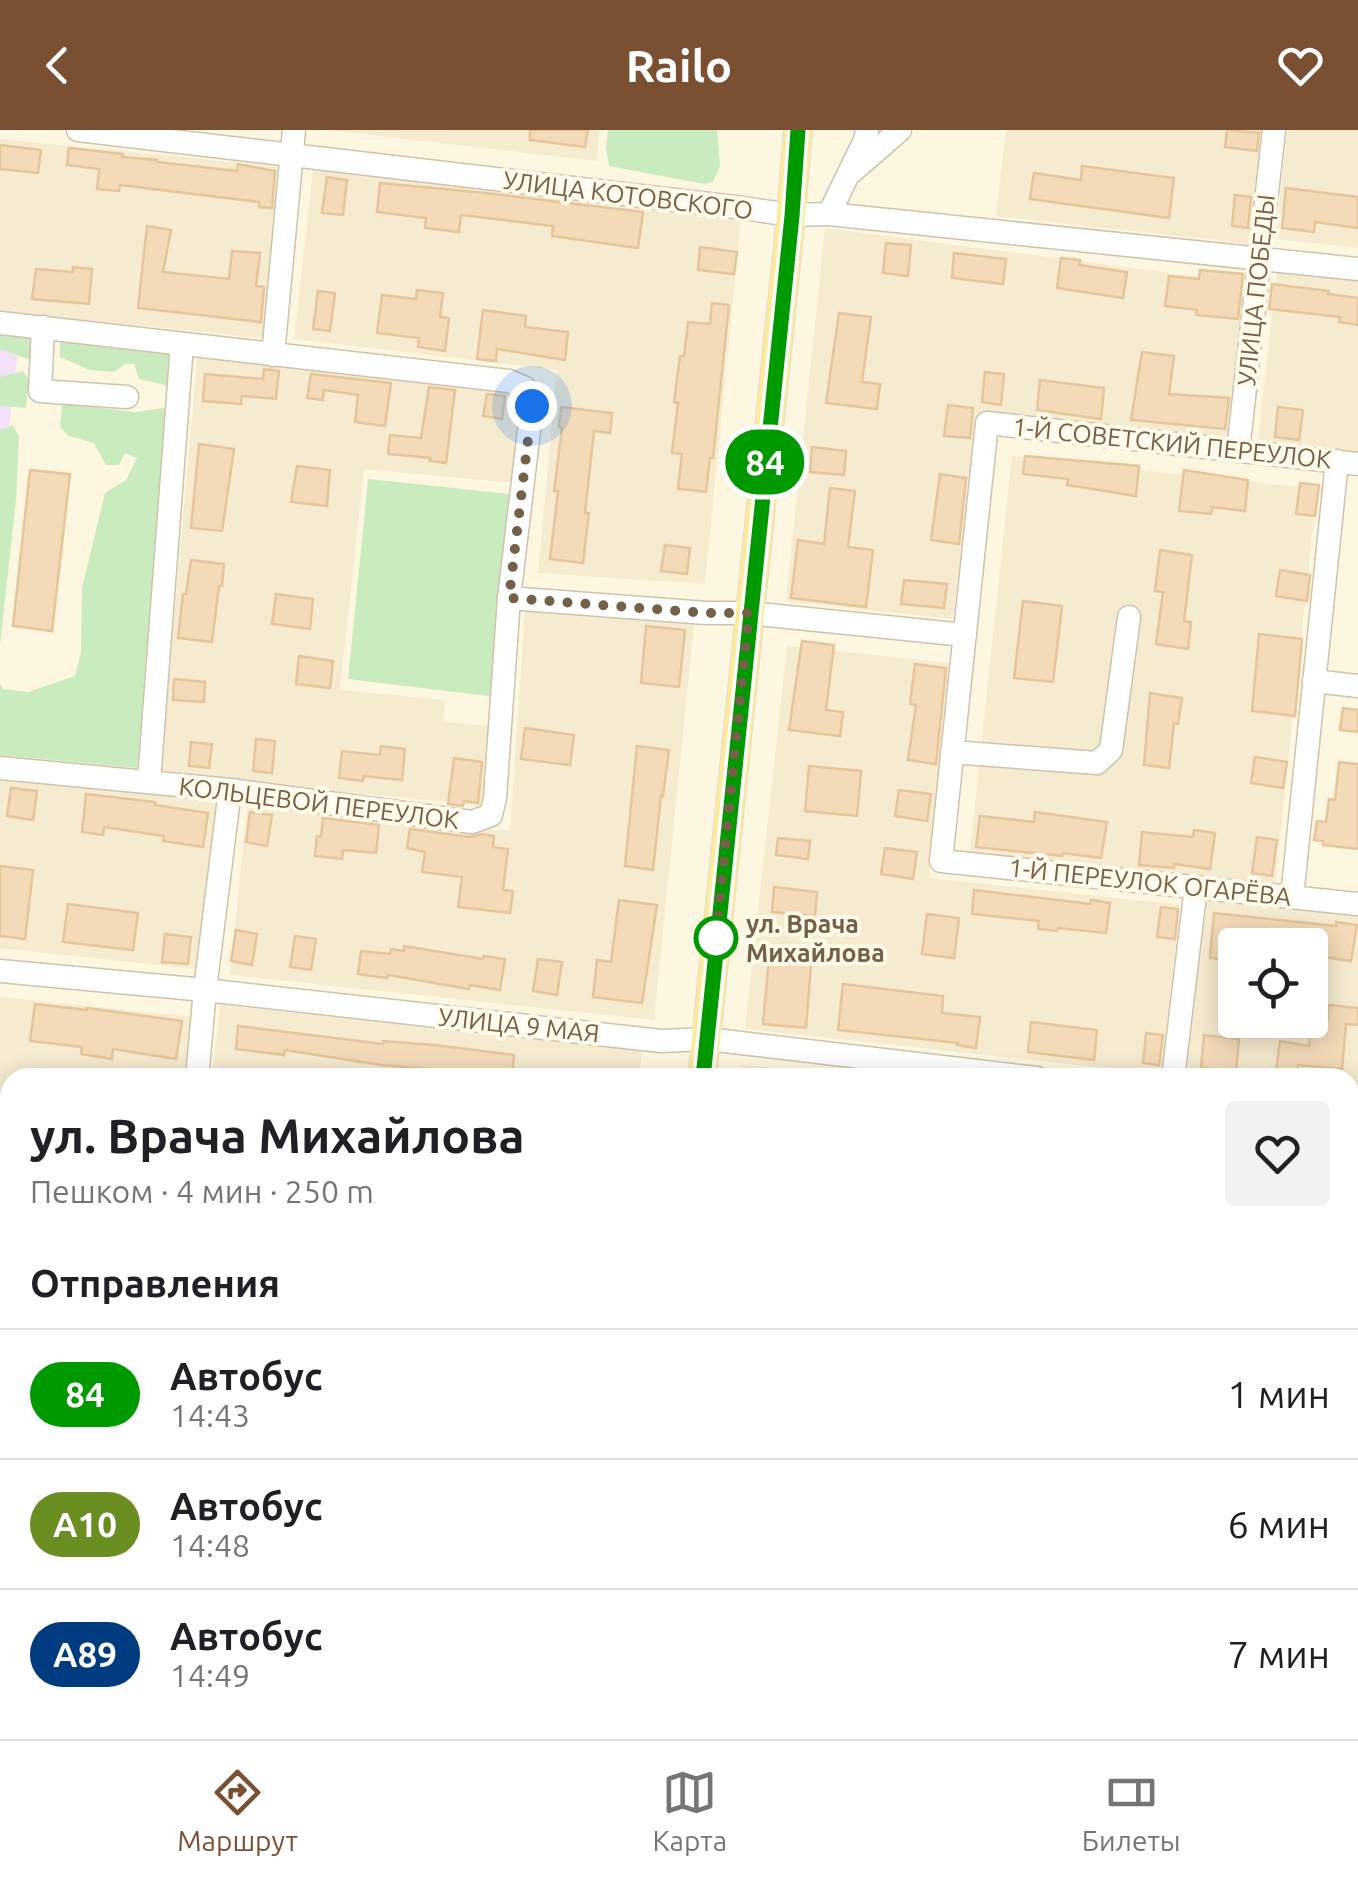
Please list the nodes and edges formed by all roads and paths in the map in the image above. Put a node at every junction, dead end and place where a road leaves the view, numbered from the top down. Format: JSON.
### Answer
{"nodes":[{"id":1,"x":78,"y":130,"type":"edge"},
{"id":2,"x":294,"y":130,"type":"edge"},
{"id":3,"x":798,"y":130,"type":"edge"},
{"id":4,"x":867,"y":130,"type":"edge"},
{"id":5,"x":900,"y":130,"type":"edge"},
{"id":6,"x":1274,"y":130,"type":"edge"},
{"id":7,"x":291,"y":156,"type":"junction"},
{"id":8,"x":847,"y":176,"type":"junction"},
{"id":9,"x":828,"y":214,"type":"junction"},
{"id":10,"x":792,"y":216,"type":"junction"},
{"id":11,"x":1260,"y":258,"type":"junction"},
{"id":12,"x":1358,"y":269,"type":"edge"},
{"id":13,"x":0,"y":323,"type":"edge"},
{"id":14,"x":43,"y":327,"type":"junction"},
{"id":15,"x":182,"y":344,"type":"junction"},
{"id":16,"x":273,"y":355,"type":"junction"},
{"id":17,"x":127,"y":397,"type":"dead end"},
{"id":18,"x":1238,"y":450,"type":"junction"},
{"id":19,"x":1347,"y":462,"type":"edge"},
{"id":20,"x":509,"y":598,"type":"junction"},
{"id":21,"x":749,"y":613,"type":"junction"},
{"id":22,"x":1128,"y":617,"type":"dead end"},
{"id":23,"x":965,"y":635,"type":"junction"},
{"id":24,"x":1314,"y":681,"type":"junction"},
{"id":25,"x":1358,"y":686,"type":"edge"},
{"id":26,"x":952,"y":752,"type":"junction"},
{"id":27,"x":0,"y":768,"type":"edge"},
{"id":28,"x":149,"y":781,"type":"junction"},
{"id":29,"x":230,"y":790,"type":"junction"},
{"id":30,"x":1196,"y":888,"type":"junction"},
{"id":31,"x":1292,"y":896,"type":"junction"},
{"id":32,"x":1358,"y":904,"type":"edge"},
{"id":33,"x":0,"y":970,"type":"edge"},
{"id":34,"x":205,"y":990,"type":"junction"},
{"id":35,"x":706,"y":1039,"type":"junction"},
{"id":36,"x":198,"y":1068,"type":"edge"},
{"id":37,"x":703,"y":1068,"type":"edge"},
{"id":38,"x":952,"y":1068,"type":"edge"},
{"id":39,"x":1174,"y":1068,"type":"edge"}],
"edges":[{"from":1,"to":7,"type":"street","name":"УЛИЦА КОТОВСКОГО"},
{"from":2,"to":7,"type":"street"},
{"from":3,"to":10,"type":"main road"},
{"from":4,"to":8,"type":"street"},
{"from":5,"to":8,"type":"street"},
{"from":6,"to":11,"type":"street","name":"УЛИЦА ПОБЕДЫ"},
{"from":7,"to":10,"type":"street","name":"УЛИЦА КОТОВСКОГО"},
{"from":7,"to":16,"type":"street"},
{"from":8,"to":9,"type":"street"},
{"from":9,"to":10,"type":"street","name":"УЛИЦА КОТОВСКОГО"},
{"from":9,"to":11,"type":"street","name":"УЛИЦА КОТОВСКОГО"},
{"from":10,"to":21,"type":"main road"},
{"from":11,"to":12,"type":"street","name":"УЛИЦА КОТОВСКОГО"},
{"from":11,"to":18,"type":"street","name":"УЛИЦА ПОБЕДЫ"},
{"from":13,"to":14,"type":"street","name":"КОЛЬЦЕВОЙ ПЕРЕУЛОК"},
{"from":14,"to":15,"type":"street","name":"КОЛЬЦЕВОЙ ПЕРЕУЛОК"},
{"from":14,"to":17,"type":"street"},
{"from":15,"to":16,"type":"street","name":"КОЛЬЦЕВОЙ ПЕРЕУЛОК"},
{"from":15,"to":28,"type":"street","name":"КОЛЬЦЕВОЙ ПЕРЕУЛОК"},
{"from":16,"to":20,"type":"street","name":"КОЛЬЦЕВОЙ ПЕРЕУЛОК"},
{"from":18,"to":19,"type":"street","name":"1-Й СОВЕТСКИЙ ПЕРЕУЛОК"},
{"from":18,"to":23,"type":"street","name":"1-Й СОВЕТСКИЙ ПЕРЕУЛОК"},
{"from":19,"to":24,"type":"street"},
{"from":20,"to":21,"type":"street"},
{"from":20,"to":29,"type":"street","name":"КОЛЬЦЕВОЙ ПЕРЕУЛОК"},
{"from":21,"to":23,"type":"street"},
{"from":21,"to":35,"type":"main road"},
{"from":22,"to":26,"type":"street"},
{"from":23,"to":26,"type":"street"},
{"from":24,"to":25,"type":"street"},
{"from":24,"to":31,"type":"street"},
{"from":26,"to":30,"type":"street","name":"1-Й ПЕРЕУЛОК ОГАРЁВА"},
{"from":27,"to":28,"type":"street","name":"КОЛЬЦЕВОЙ ПЕРЕУЛОК"},
{"from":28,"to":29,"type":"street","name":"КОЛЬЦЕВОЙ ПЕРЕУЛОК"},
{"from":29,"to":34,"type":"street"},
{"from":30,"to":31,"type":"street","name":"1-Й ПЕРЕУЛОК ОГАРЁВА"},
{"from":30,"to":39,"type":"street"},
{"from":31,"to":32,"type":"street","name":"1-Й ПЕРЕУЛОК ОГАРЁВА"},
{"from":33,"to":34,"type":"street","name":"УЛИЦА 9 МАЯ"},
{"from":34,"to":35,"type":"street","name":"УЛИЦА 9 МАЯ"},
{"from":34,"to":36,"type":"street"},
{"from":35,"to":37,"type":"main road"},
{"from":35,"to":38,"type":"street","name":"УЛИЦА 9 МАЯ"}]}
